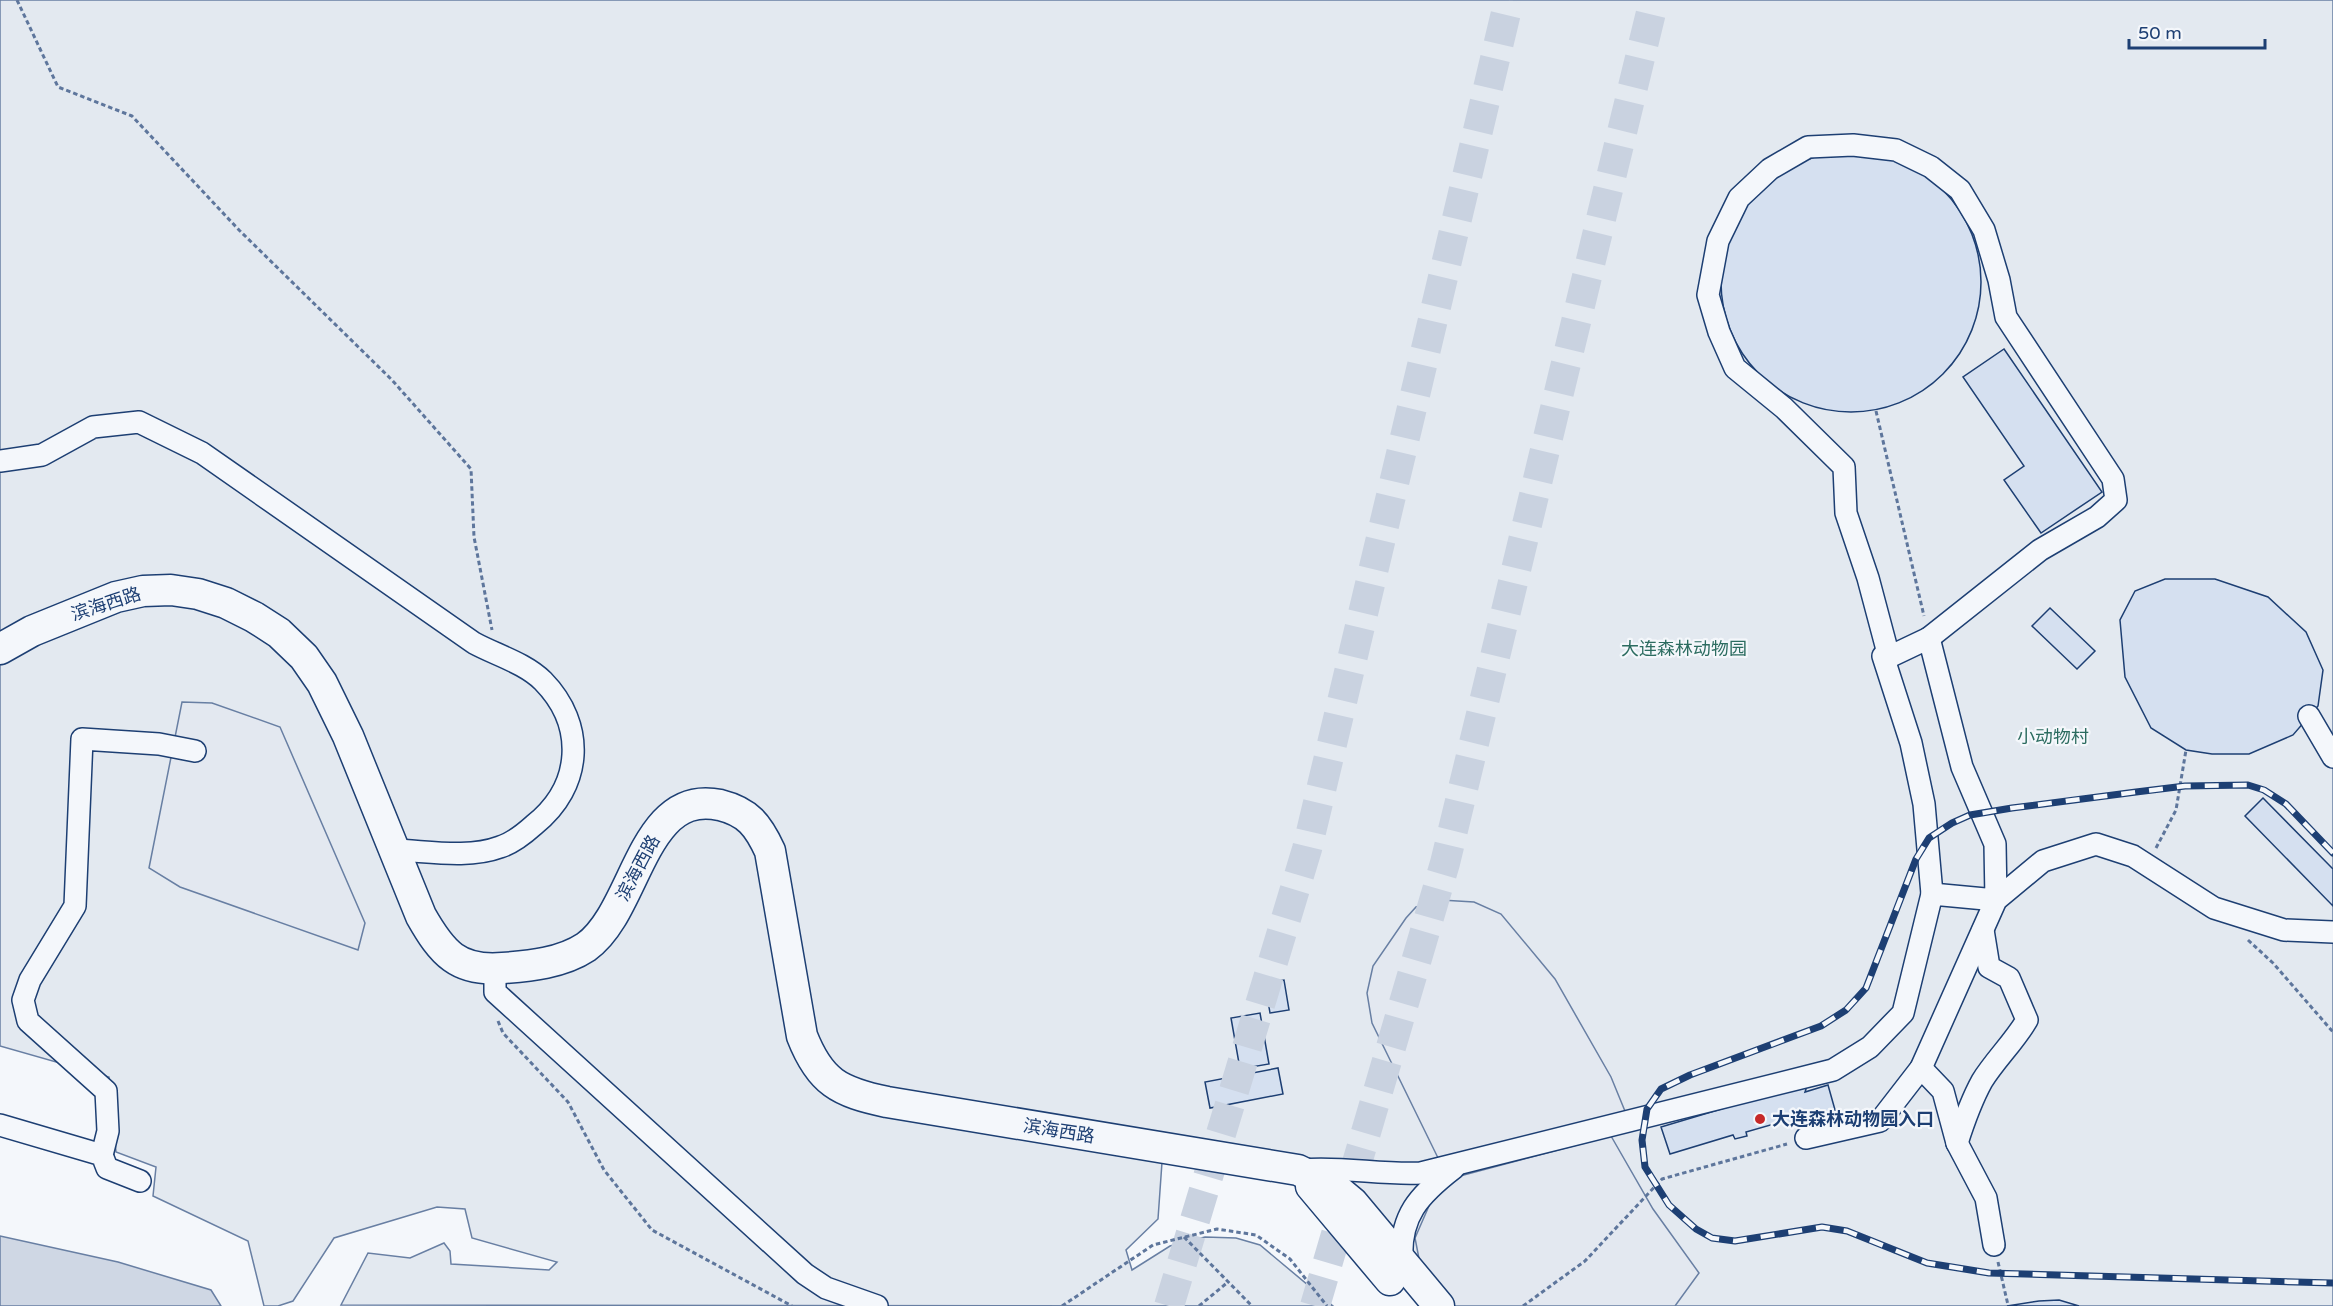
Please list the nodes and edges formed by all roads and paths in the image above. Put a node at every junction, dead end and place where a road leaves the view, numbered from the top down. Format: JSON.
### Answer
{"nodes":[{"id":1,"x":17,"y":0,"type":"edge"},
{"id":2,"x":1876,"y":411,"type":"dead end"},
{"id":3,"x":0,"y":461,"type":"edge"},
{"id":4,"x":1929,"y":638,"type":"junction"},
{"id":5,"x":0,"y":649,"type":"edge"},
{"id":6,"x":496,"y":656,"type":"junction"},
{"id":7,"x":1883,"y":656,"type":"dead end"},
{"id":8,"x":2309,"y":716,"type":"dead end"},
{"id":9,"x":2186,"y":750,"type":"dead end"},
{"id":10,"x":195,"y":751,"type":"dead end"},
{"id":11,"x":2333,"y":757,"type":"edge"},
{"id":12,"x":394,"y":850,"type":"junction"},
{"id":13,"x":2147,"y":866,"type":"junction"},
{"id":14,"x":1932,"y":894,"type":"junction"},
{"id":15,"x":1996,"y":900,"type":"junction"},
{"id":16,"x":1983,"y":930,"type":"junction"},
{"id":17,"x":2333,"y":932,"type":"edge"},
{"id":18,"x":2272,"y":963,"type":"dead end"},
{"id":19,"x":495,"y":980,"type":"junction"},
{"id":20,"x":2333,"y":1032,"type":"edge"},
{"id":21,"x":1922,"y":1068,"type":"junction"},
{"id":22,"x":0,"y":1125,"type":"edge"},
{"id":23,"x":1806,"y":1138,"type":"joint"},
{"id":24,"x":1957,"y":1143,"type":"junction"},
{"id":25,"x":102,"y":1155,"type":"junction"},
{"id":26,"x":1461,"y":1162,"type":"junction"},
{"id":27,"x":1298,"y":1170,"type":"junction"},
{"id":28,"x":140,"y":1181,"type":"dead end"},
{"id":29,"x":1184,"y":1237,"type":"junction"},
{"id":30,"x":1994,"y":1245,"type":"joint"},
{"id":31,"x":1402,"y":1262,"type":"junction"},
{"id":32,"x":1228,"y":1282,"type":"junction"},
{"id":33,"x":2008,"y":1305,"type":"edge"},
{"id":34,"x":792,"y":1306,"type":"edge"},
{"id":35,"x":877,"y":1306,"type":"edge"},
{"id":36,"x":1062,"y":1306,"type":"edge"},
{"id":37,"x":1199,"y":1306,"type":"edge"},
{"id":38,"x":1252,"y":1306,"type":"edge"},
{"id":39,"x":1327,"y":1306,"type":"edge"},
{"id":40,"x":1412,"y":1306,"type":"edge"},
{"id":41,"x":1439,"y":1306,"type":"edge"},
{"id":42,"x":1523,"y":1306,"type":"edge"}],
"edges":[{"from":1,"to":6,"type":"path"},
{"from":2,"to":4,"type":"path"},
{"from":3,"to":6,"type":"street"},
{"from":4,"to":4,"type":"street"},
{"from":4,"to":15,"type":"street"},
{"from":5,"to":12,"type":"highway","name":"滨海西路"},
{"from":6,"to":12,"type":"street"},
{"from":7,"to":14,"type":"street"},
{"from":8,"to":11,"type":"street"},
{"from":9,"to":13,"type":"path"},
{"from":10,"to":25,"type":"street"},
{"from":12,"to":19,"type":"highway","name":"滨海西路"},
{"from":13,"to":15,"type":"street"},
{"from":13,"to":17,"type":"street"},
{"from":14,"to":15,"type":"street"},
{"from":14,"to":26,"type":"street"},
{"from":15,"to":16,"type":"street"},
{"from":16,"to":21,"type":"street"},
{"from":16,"to":24,"type":"street"},
{"from":18,"to":20,"type":"path"},
{"from":19,"to":27,"type":"highway","name":"滨海西路"},
{"from":19,"to":34,"type":"path"},
{"from":19,"to":35,"type":"street"},
{"from":21,"to":23,"type":"street"},
{"from":21,"to":24,"type":"street"},
{"from":22,"to":25,"type":"street"},
{"from":23,"to":42,"type":"path"},
{"from":24,"to":30,"type":"street"},
{"from":25,"to":28,"type":"street"},
{"from":26,"to":27,"type":"street"},
{"from":26,"to":31,"type":"street"},
{"from":27,"to":31,"type":"highway","name":"滨海西路"},
{"from":27,"to":40,"type":"highway"},
{"from":29,"to":32,"type":"path"},
{"from":29,"to":36,"type":"path"},
{"from":29,"to":39,"type":"path"},
{"from":30,"to":33,"type":"path"},
{"from":31,"to":41,"type":"highway","name":"滨海西路"},
{"from":32,"to":37,"type":"path"},
{"from":32,"to":38,"type":"path"}]}
